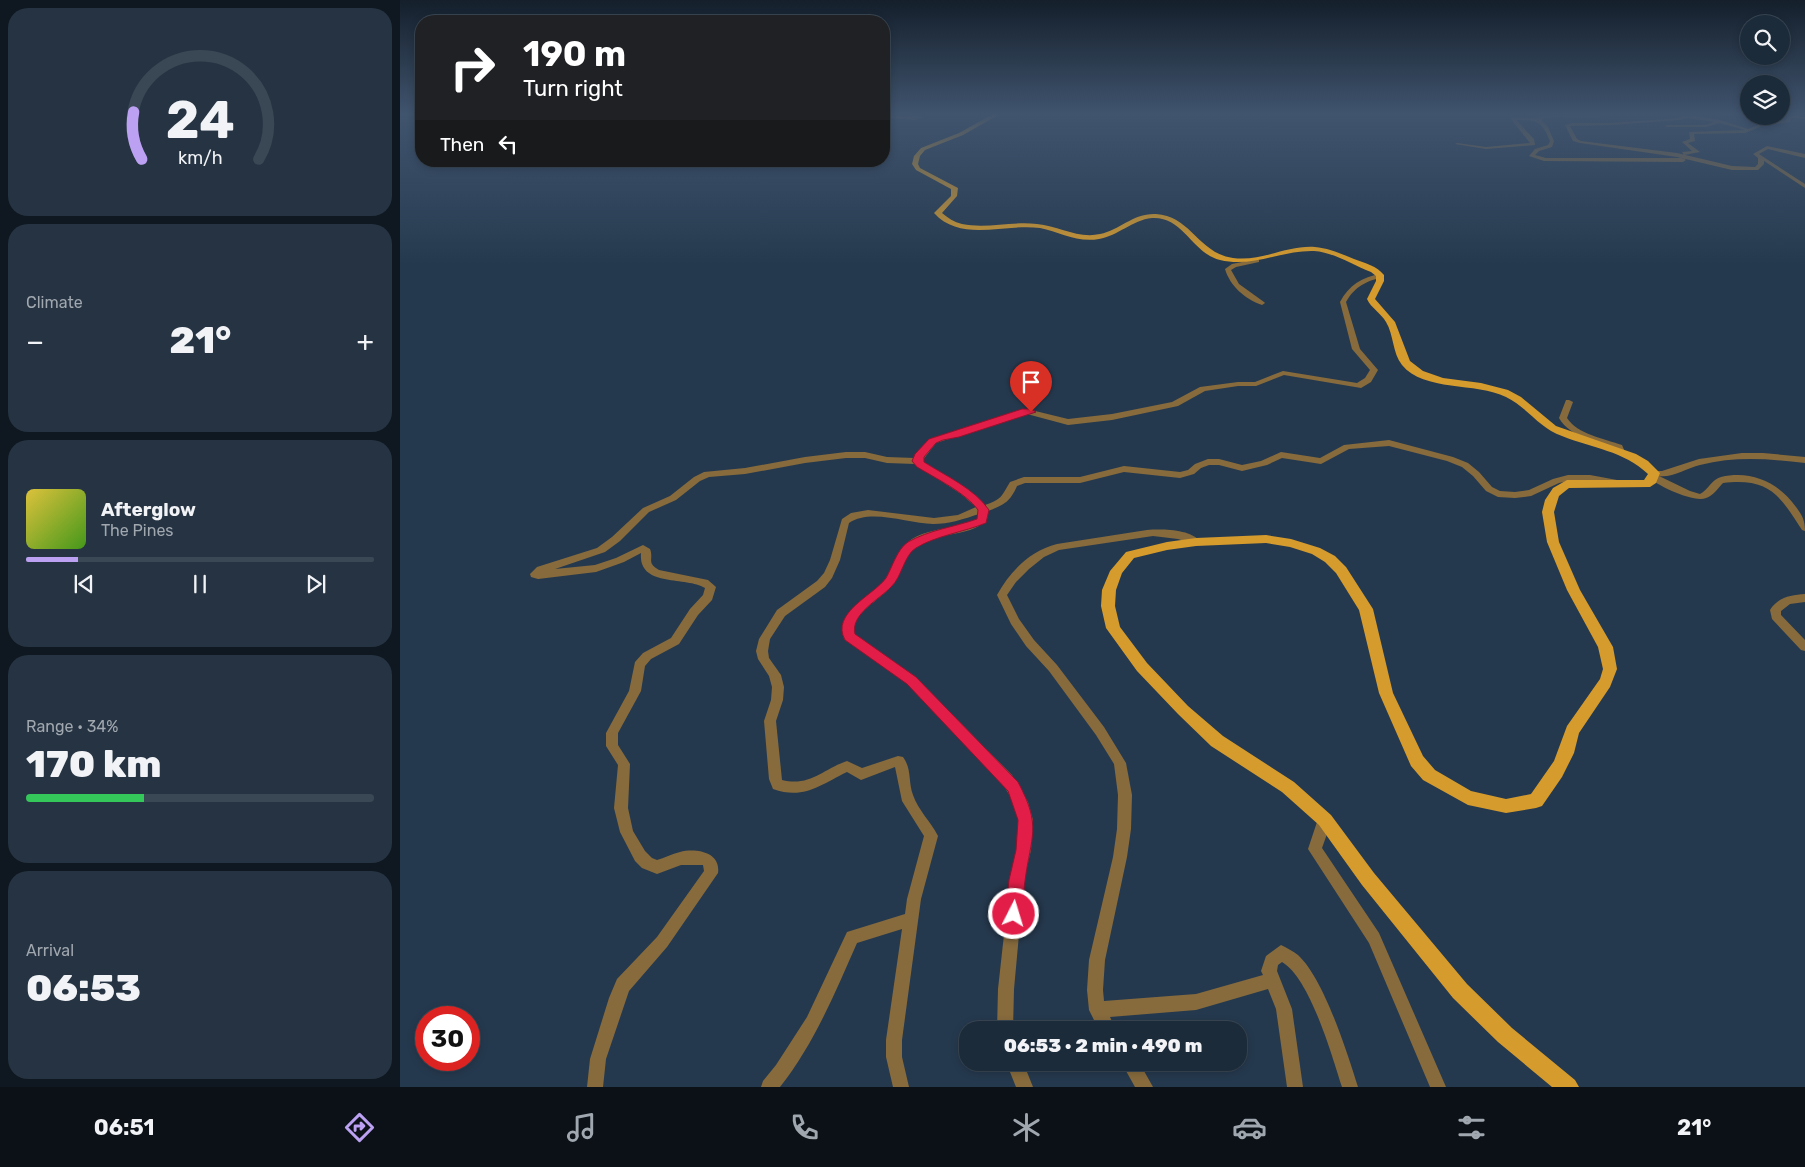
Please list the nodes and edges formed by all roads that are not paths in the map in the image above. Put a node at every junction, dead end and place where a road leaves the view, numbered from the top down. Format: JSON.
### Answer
{"nodes":[{"id":1,"x":915,"y":164,"type":"edge"},
{"id":2,"x":1715,"y":164,"type":"edge"},
{"id":3,"x":1760,"y":164,"type":"edge"},
{"id":4,"x":1772,"y":164,"type":"edge"},
{"id":5,"x":1805,"y":186,"type":"edge"},
{"id":6,"x":1257,"y":260,"type":"junction"},
{"id":7,"x":1378,"y":273,"type":"junction"},
{"id":8,"x":1262,"y":303,"type":"dead end"},
{"id":9,"x":1569,"y":402,"type":"dead end"},
{"id":10,"x":1621,"y":452,"type":"junction"},
{"id":11,"x":1805,"y":460,"type":"edge"},
{"id":12,"x":917,"y":461,"type":"junction"},
{"id":13,"x":1654,"y":475,"type":"junction"},
{"id":14,"x":1624,"y":484,"type":"junction"},
{"id":15,"x":984,"y":510,"type":"junction"},
{"id":16,"x":1805,"y":528,"type":"edge"},
{"id":17,"x":1196,"y":542,"type":"junction"},
{"id":18,"x":1805,"y":598,"type":"edge"},
{"id":19,"x":1805,"y":647,"type":"edge"},
{"id":20,"x":1325,"y":820,"type":"junction"},
{"id":21,"x":912,"y":919,"type":"junction"},
{"id":22,"x":1272,"y":980,"type":"junction"},
{"id":23,"x":1097,"y":1010,"type":"junction"},
{"id":24,"x":1005,"y":1021,"type":"edge"},
{"id":25,"x":1103,"y":1021,"type":"edge"},
{"id":26,"x":1018,"y":1071,"type":"edge"},
{"id":27,"x":1135,"y":1071,"type":"edge"},
{"id":28,"x":595,"y":1087,"type":"edge"},
{"id":29,"x":769,"y":1087,"type":"edge"},
{"id":30,"x":901,"y":1087,"type":"edge"},
{"id":31,"x":1025,"y":1087,"type":"edge"},
{"id":32,"x":1145,"y":1087,"type":"edge"},
{"id":33,"x":1295,"y":1087,"type":"edge"},
{"id":34,"x":1350,"y":1087,"type":"edge"},
{"id":35,"x":1438,"y":1087,"type":"edge"},
{"id":36,"x":1568,"y":1087,"type":"edge"}],
"edges":[{"from":1,"to":6,"type":"main road"},
{"from":2,"to":3,"type":"street"},
{"from":4,"to":5,"type":"street"},
{"from":6,"to":7,"type":"main road"},
{"from":6,"to":8,"type":"street"},
{"from":7,"to":10,"type":"main road"},
{"from":7,"to":12,"type":"street"},
{"from":9,"to":10,"type":"street"},
{"from":10,"to":13,"type":"main road"},
{"from":11,"to":13,"type":"street"},
{"from":12,"to":15,"type":"street"},
{"from":12,"to":28,"type":"street"},
{"from":13,"to":14,"type":"main road"},
{"from":13,"to":16,"type":"street"},
{"from":14,"to":15,"type":"street"},
{"from":14,"to":17,"type":"main road"},
{"from":15,"to":21,"type":"street"},
{"from":15,"to":24,"type":"street"},
{"from":17,"to":20,"type":"main road"},
{"from":17,"to":23,"type":"street"},
{"from":18,"to":19,"type":"street"},
{"from":20,"to":35,"type":"street"},
{"from":20,"to":36,"type":"main road"},
{"from":21,"to":29,"type":"street"},
{"from":21,"to":30,"type":"street"},
{"from":22,"to":23,"type":"street"},
{"from":22,"to":33,"type":"street"},
{"from":22,"to":34,"type":"street"},
{"from":23,"to":25,"type":"street"},
{"from":26,"to":31,"type":"street"},
{"from":27,"to":32,"type":"street"}]}
